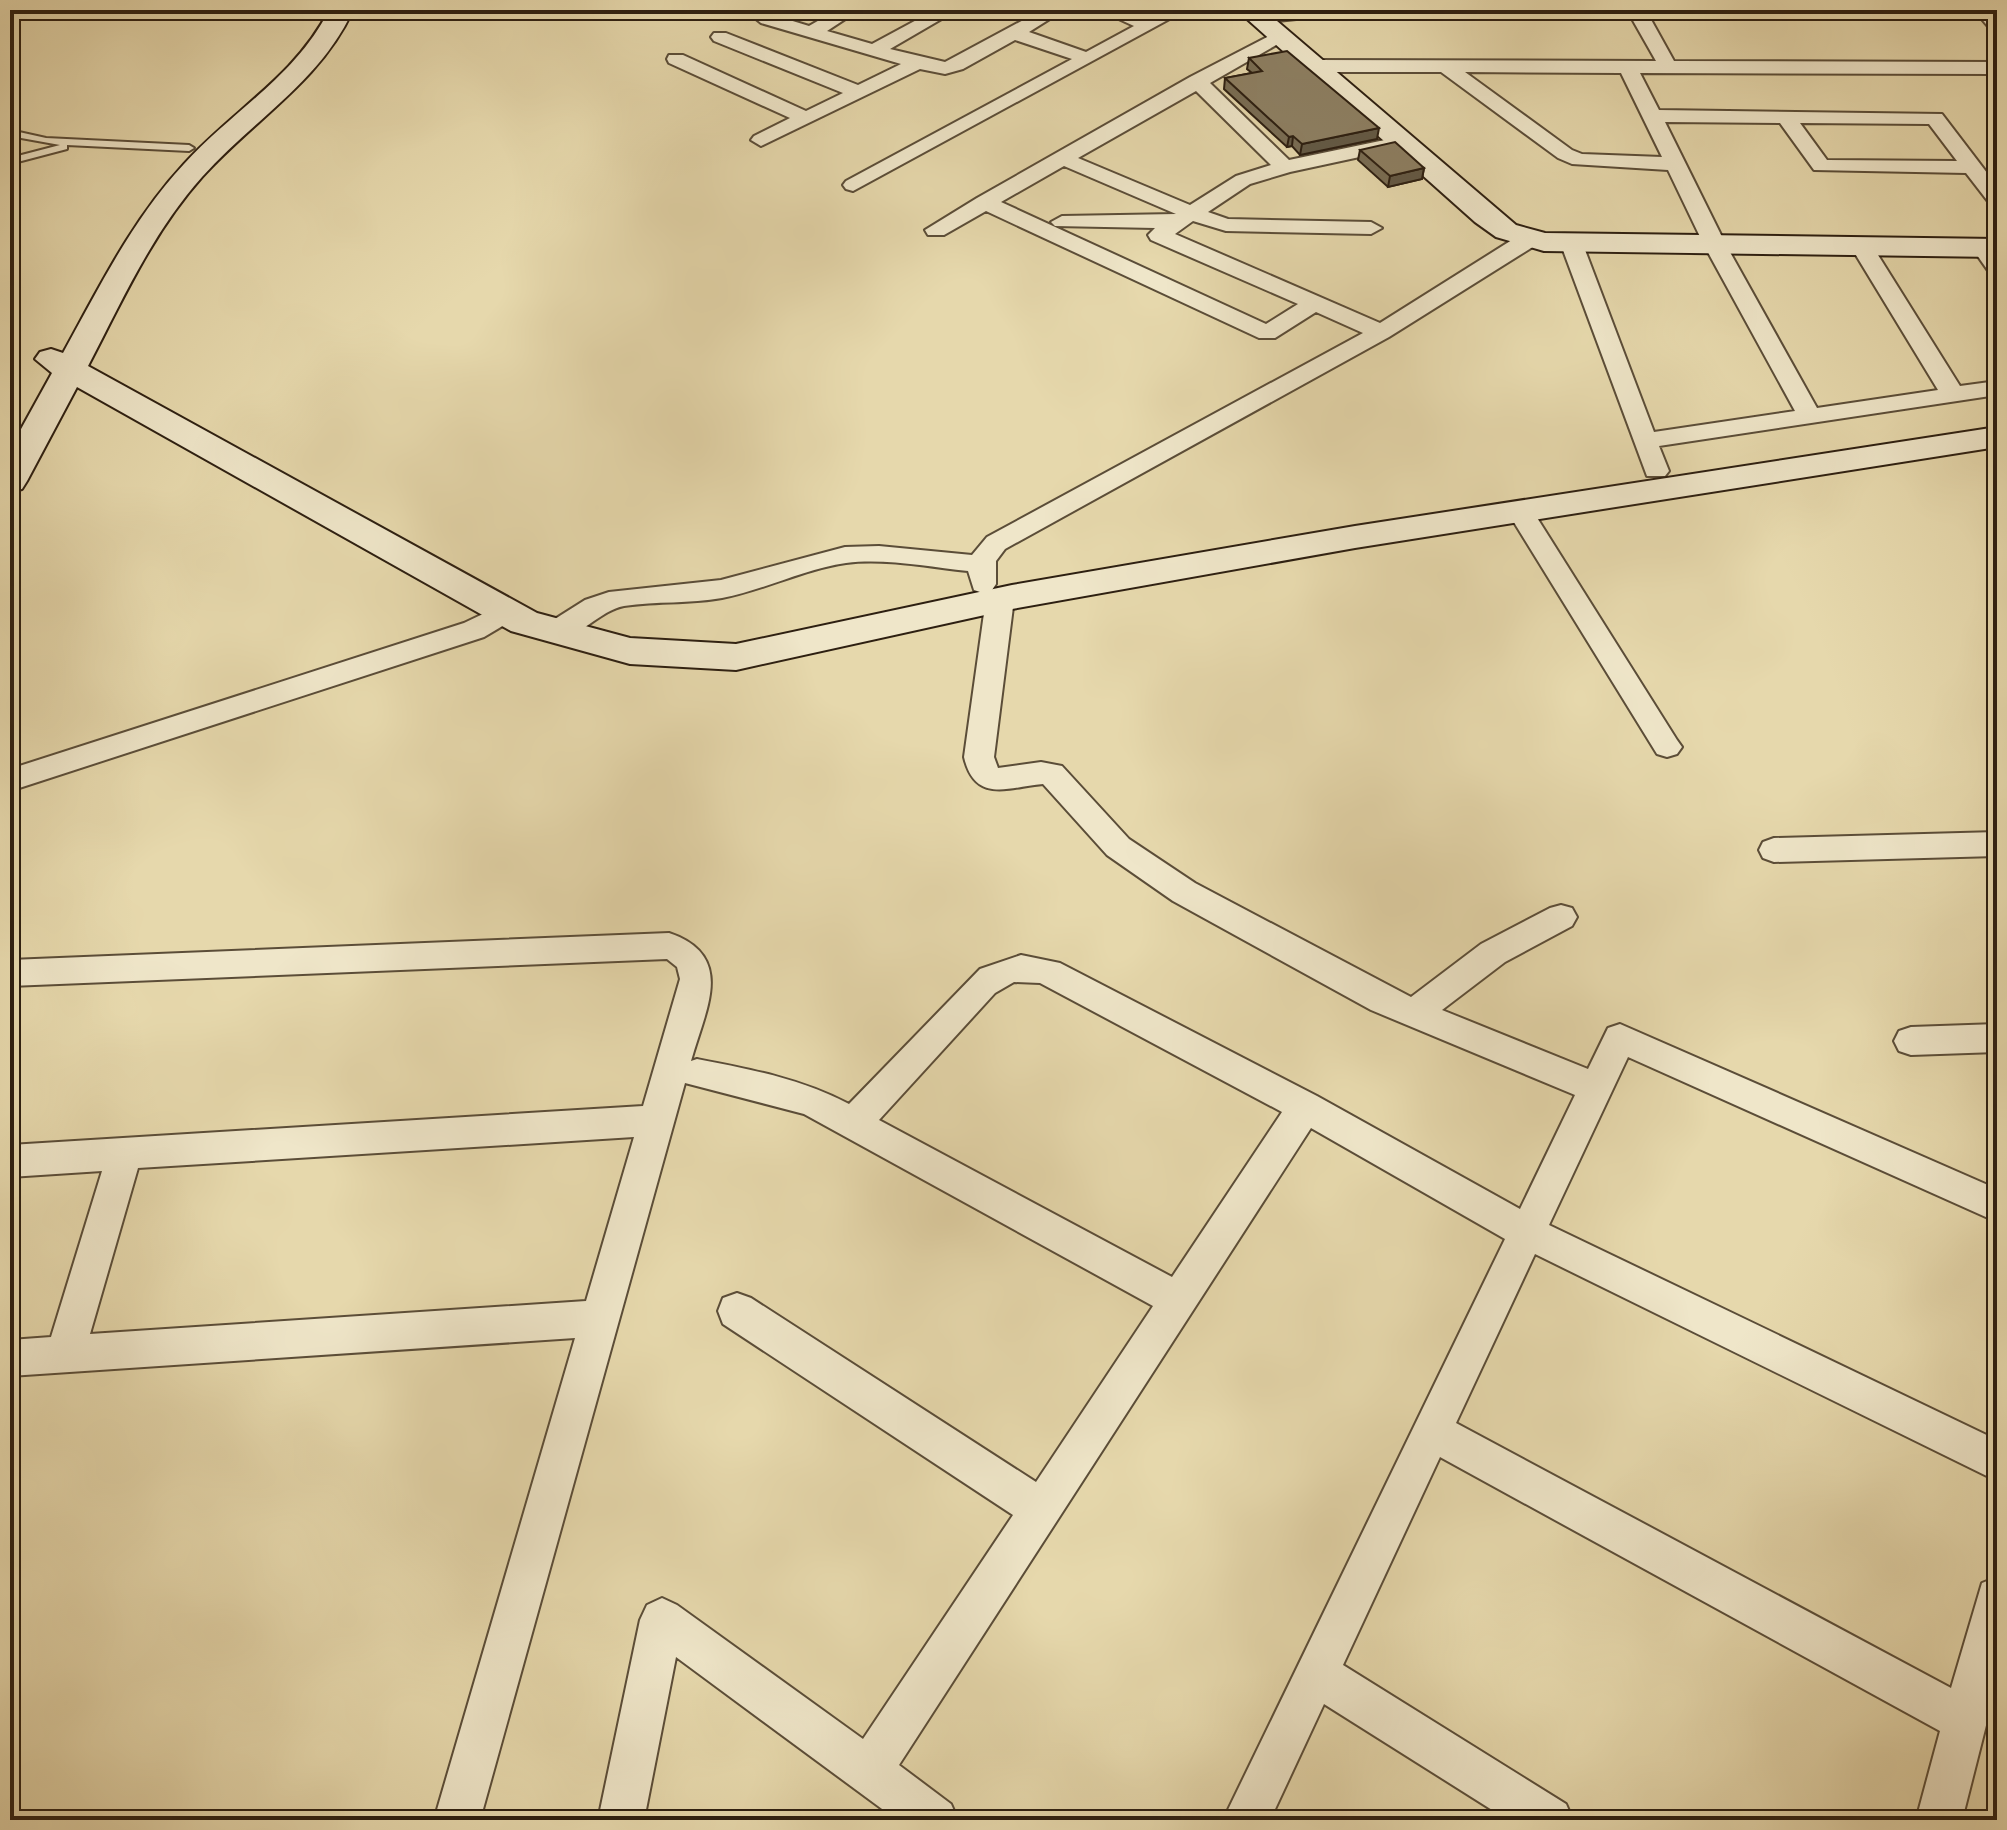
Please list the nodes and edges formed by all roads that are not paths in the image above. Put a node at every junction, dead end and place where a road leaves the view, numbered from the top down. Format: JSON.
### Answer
{"nodes":[{"id":1,"x":325,"y":10,"type":"edge"},
{"id":2,"x":341,"y":10,"type":"edge"},
{"id":3,"x":762,"y":10,"type":"edge"},
{"id":4,"x":850,"y":10,"type":"edge"},
{"id":5,"x":948,"y":10,"type":"edge"},
{"id":6,"x":1055,"y":10,"type":"edge"},
{"id":7,"x":1108,"y":10,"type":"edge"},
{"id":8,"x":1177,"y":10,"type":"edge"},
{"id":9,"x":1636,"y":10,"type":"edge"},
{"id":10,"x":1756,"y":10,"type":"edge"},
{"id":11,"x":1873,"y":10,"type":"edge"},
{"id":12,"x":1983,"y":10,"type":"edge"},
{"id":13,"x":1377,"y":12,"type":"edge"},
{"id":14,"x":1519,"y":12,"type":"edge"},
{"id":15,"x":1567,"y":14,"type":"dead end"},
{"id":16,"x":1262,"y":21,"type":"edge"},
{"id":17,"x":1149,"y":25,"type":"junction"},
{"id":18,"x":1997,"y":26,"type":"edge"},
{"id":19,"x":811,"y":32,"type":"junction"},
{"id":20,"x":1014,"y":33,"type":"junction"},
{"id":21,"x":720,"y":37,"type":"dead end"},
{"id":22,"x":874,"y":50,"type":"junction"},
{"id":23,"x":1087,"y":58,"type":"junction"},
{"id":24,"x":676,"y":59,"type":"dead end"},
{"id":25,"x":918,"y":63,"type":"junction"},
{"id":26,"x":1312,"y":66,"type":"junction"},
{"id":27,"x":1445,"y":66,"type":"junction"},
{"id":28,"x":1628,"y":67,"type":"junction"},
{"id":29,"x":1668,"y":67,"type":"junction"},
{"id":30,"x":1905,"y":67,"type":"junction"},
{"id":31,"x":1997,"y":68,"type":"edge"},
{"id":32,"x":1197,"y":81,"type":"junction"},
{"id":33,"x":858,"y":92,"type":"junction"},
{"id":34,"x":1652,"y":116,"type":"junction"},
{"id":35,"x":1786,"y":117,"type":"junction"},
{"id":36,"x":806,"y":118,"type":"junction"},
{"id":37,"x":1935,"y":118,"type":"junction"},
{"id":38,"x":10,"y":133,"type":"edge"},
{"id":39,"x":761,"y":140,"type":"dead end"},
{"id":40,"x":79,"y":143,"type":"junction"},
{"id":41,"x":1399,"y":143,"type":"junction"},
{"id":42,"x":189,"y":148,"type":"junction"},
{"id":43,"x":1062,"y":158,"type":"junction"},
{"id":44,"x":10,"y":161,"type":"edge"},
{"id":45,"x":1675,"y":164,"type":"junction"},
{"id":46,"x":1285,"y":167,"type":"junction"},
{"id":47,"x":1972,"y":167,"type":"junction"},
{"id":48,"x":853,"y":185,"type":"dead end"},
{"id":49,"x":1997,"y":200,"type":"edge"},
{"id":50,"x":984,"y":202,"type":"junction"},
{"id":51,"x":1184,"y":217,"type":"junction"},
{"id":52,"x":1062,"y":222,"type":"dead end"},
{"id":53,"x":1371,"y":228,"type":"dead end"},
{"id":54,"x":936,"y":230,"type":"dead end"},
{"id":55,"x":1531,"y":238,"type":"junction"},
{"id":56,"x":1571,"y":242,"type":"junction"},
{"id":57,"x":1715,"y":245,"type":"junction"},
{"id":58,"x":1862,"y":247,"type":"junction"},
{"id":59,"x":1992,"y":255,"type":"edge"},
{"id":60,"x":1315,"y":303,"type":"junction"},
{"id":61,"x":1381,"y":332,"type":"junction"},
{"id":62,"x":62,"y":364,"type":"junction"},
{"id":63,"x":1997,"y":388,"type":"edge"},
{"id":64,"x":1953,"y":394,"type":"junction"},
{"id":65,"x":1810,"y":416,"type":"junction"},
{"id":66,"x":1997,"y":419,"type":"edge"},
{"id":67,"x":10,"y":432,"type":"edge"},
{"id":68,"x":1997,"y":437,"type":"edge"},
{"id":69,"x":1651,"y":456,"type":"junction"},
{"id":70,"x":10,"y":481,"type":"edge"},
{"id":71,"x":1520,"y":511,"type":"junction"},
{"id":72,"x":988,"y":582,"type":"junction"},
{"id":73,"x":506,"y":612,"type":"junction"},
{"id":74,"x":557,"y":631,"type":"junction"},
{"id":75,"x":1667,"y":747,"type":"dead end"},
{"id":76,"x":10,"y":780,"type":"edge"},
{"id":77,"x":1997,"y":844,"type":"edge"},
{"id":78,"x":1774,"y":850,"type":"dead end"},
{"id":79,"x":1561,"y":917,"type":"dead end"},
{"id":80,"x":10,"y":973,"type":"edge"},
{"id":81,"x":1414,"y":1013,"type":"junction"},
{"id":82,"x":1997,"y":1038,"type":"edge"},
{"id":83,"x":1911,"y":1041,"type":"dead end"},
{"id":84,"x":697,"y":1073,"type":"dead end"},
{"id":85,"x":1596,"y":1088,"type":"junction"},
{"id":86,"x":1305,"y":1107,"type":"junction"},
{"id":87,"x":657,"y":1120,"type":"junction"},
{"id":88,"x":855,"y":1122,"type":"junction"},
{"id":89,"x":125,"y":1153,"type":"junction"},
{"id":90,"x":10,"y":1161,"type":"edge"},
{"id":91,"x":1997,"y":1206,"type":"edge"},
{"id":92,"x":1527,"y":1232,"type":"junction"},
{"id":93,"x":1178,"y":1300,"type":"junction"},
{"id":94,"x":737,"y":1311,"type":"dead end"},
{"id":95,"x":600,"y":1318,"type":"junction"},
{"id":96,"x":65,"y":1355,"type":"junction"},
{"id":97,"x":10,"y":1358,"type":"edge"},
{"id":98,"x":1432,"y":1431,"type":"junction"},
{"id":99,"x":1997,"y":1461,"type":"edge"},
{"id":100,"x":1041,"y":1509,"type":"junction"},
{"id":101,"x":1997,"y":1598,"type":"edge"},
{"id":102,"x":1316,"y":1674,"type":"junction"},
{"id":103,"x":1965,"y":1720,"type":"junction"},
{"id":104,"x":869,"y":1771,"type":"junction"},
{"id":105,"x":457,"y":1820,"type":"edge"},
{"id":106,"x":621,"y":1820,"type":"edge"},
{"id":107,"x":935,"y":1820,"type":"edge"},
{"id":108,"x":1246,"y":1820,"type":"edge"},
{"id":109,"x":1550,"y":1820,"type":"edge"},
{"id":110,"x":1939,"y":1820,"type":"edge"}],
"edges":[{"from":1,"to":42,"type":"main road"},
{"from":2,"to":62,"type":"main road"},
{"from":3,"to":19,"type":"street"},
{"from":4,"to":19,"type":"street"},
{"from":5,"to":22,"type":"street"},
{"from":6,"to":20,"type":"street"},
{"from":7,"to":17,"type":"street"},
{"from":8,"to":17,"type":"street"},
{"from":9,"to":10,"type":"street"},
{"from":9,"to":29,"type":"street"},
{"from":10,"to":11,"type":"street"},
{"from":12,"to":18,"type":"street"},
{"from":13,"to":14,"type":"street"},
{"from":13,"to":16,"type":"street"},
{"from":14,"to":15,"type":"street"},
{"from":16,"to":26,"type":"main road"},
{"from":16,"to":32,"type":"street"},
{"from":17,"to":23,"type":"street"},
{"from":19,"to":22,"type":"street"},
{"from":20,"to":23,"type":"street"},
{"from":20,"to":25,"type":"street"},
{"from":21,"to":33,"type":"street"},
{"from":22,"to":25,"type":"street"},
{"from":23,"to":48,"type":"street"},
{"from":24,"to":36,"type":"street"},
{"from":25,"to":33,"type":"street"},
{"from":26,"to":27,"type":"street"},
{"from":26,"to":41,"type":"main road"},
{"from":27,"to":28,"type":"street"},
{"from":27,"to":45,"type":"street"},
{"from":28,"to":29,"type":"street"},
{"from":28,"to":34,"type":"street"},
{"from":29,"to":30,"type":"street"},
{"from":30,"to":31,"type":"street"},
{"from":30,"to":37,"type":"street"},
{"from":32,"to":43,"type":"street"},
{"from":32,"to":46,"type":"street"},
{"from":33,"to":36,"type":"street"},
{"from":34,"to":35,"type":"street"},
{"from":34,"to":45,"type":"street"},
{"from":35,"to":37,"type":"street"},
{"from":35,"to":47,"type":"street"},
{"from":36,"to":39,"type":"street"},
{"from":37,"to":47,"type":"street"},
{"from":38,"to":40,"type":"lane"},
{"from":40,"to":42,"type":"lane"},
{"from":40,"to":44,"type":"lane"},
{"from":41,"to":46,"type":"street"},
{"from":41,"to":55,"type":"main road"},
{"from":42,"to":62,"type":"main road"},
{"from":43,"to":50,"type":"street"},
{"from":43,"to":51,"type":"street"},
{"from":45,"to":57,"type":"street"},
{"from":46,"to":51,"type":"street"},
{"from":47,"to":49,"type":"street"},
{"from":50,"to":54,"type":"street"},
{"from":50,"to":60,"type":"street"},
{"from":51,"to":52,"type":"street"},
{"from":51,"to":53,"type":"street"},
{"from":51,"to":60,"type":"street"},
{"from":55,"to":56,"type":"main road"},
{"from":55,"to":61,"type":"street"},
{"from":56,"to":57,"type":"main road"},
{"from":56,"to":69,"type":"street"},
{"from":57,"to":58,"type":"main road"},
{"from":57,"to":65,"type":"street"},
{"from":58,"to":59,"type":"main road"},
{"from":58,"to":64,"type":"street"},
{"from":60,"to":61,"type":"street"},
{"from":61,"to":72,"type":"street"},
{"from":62,"to":67,"type":"main road"},
{"from":62,"to":70,"type":"main road"},
{"from":62,"to":73,"type":"main road"},
{"from":63,"to":64,"type":"street"},
{"from":64,"to":65,"type":"street"},
{"from":65,"to":69,"type":"street"},
{"from":66,"to":69,"type":"main road"},
{"from":68,"to":71,"type":"main road"},
{"from":69,"to":72,"type":"main road"},
{"from":71,"to":72,"type":"main road"},
{"from":71,"to":75,"type":"street"},
{"from":72,"to":74,"type":"main road"},
{"from":72,"to":74,"type":"street"},
{"from":72,"to":81,"type":"street"},
{"from":73,"to":74,"type":"main road"},
{"from":73,"to":76,"type":"street"},
{"from":77,"to":78,"type":"street"},
{"from":79,"to":81,"type":"street"},
{"from":80,"to":87,"type":"street"},
{"from":81,"to":85,"type":"street"},
{"from":82,"to":83,"type":"street"},
{"from":84,"to":88,"type":"street"},
{"from":85,"to":91,"type":"street"},
{"from":85,"to":92,"type":"street"},
{"from":86,"to":88,"type":"street"},
{"from":86,"to":92,"type":"street"},
{"from":86,"to":93,"type":"street"},
{"from":87,"to":89,"type":"street"},
{"from":87,"to":95,"type":"street"},
{"from":88,"to":93,"type":"street"},
{"from":89,"to":90,"type":"street"},
{"from":89,"to":96,"type":"street"},
{"from":92,"to":98,"type":"street"},
{"from":92,"to":99,"type":"street"},
{"from":93,"to":100,"type":"street"},
{"from":94,"to":100,"type":"street"},
{"from":95,"to":96,"type":"street"},
{"from":95,"to":105,"type":"street"},
{"from":96,"to":97,"type":"street"},
{"from":98,"to":102,"type":"street"},
{"from":98,"to":103,"type":"street"},
{"from":100,"to":104,"type":"street"},
{"from":101,"to":103,"type":"street"},
{"from":102,"to":108,"type":"street"},
{"from":102,"to":109,"type":"street"},
{"from":103,"to":110,"type":"street"},
{"from":104,"to":106,"type":"street"},
{"from":104,"to":107,"type":"street"}]}
